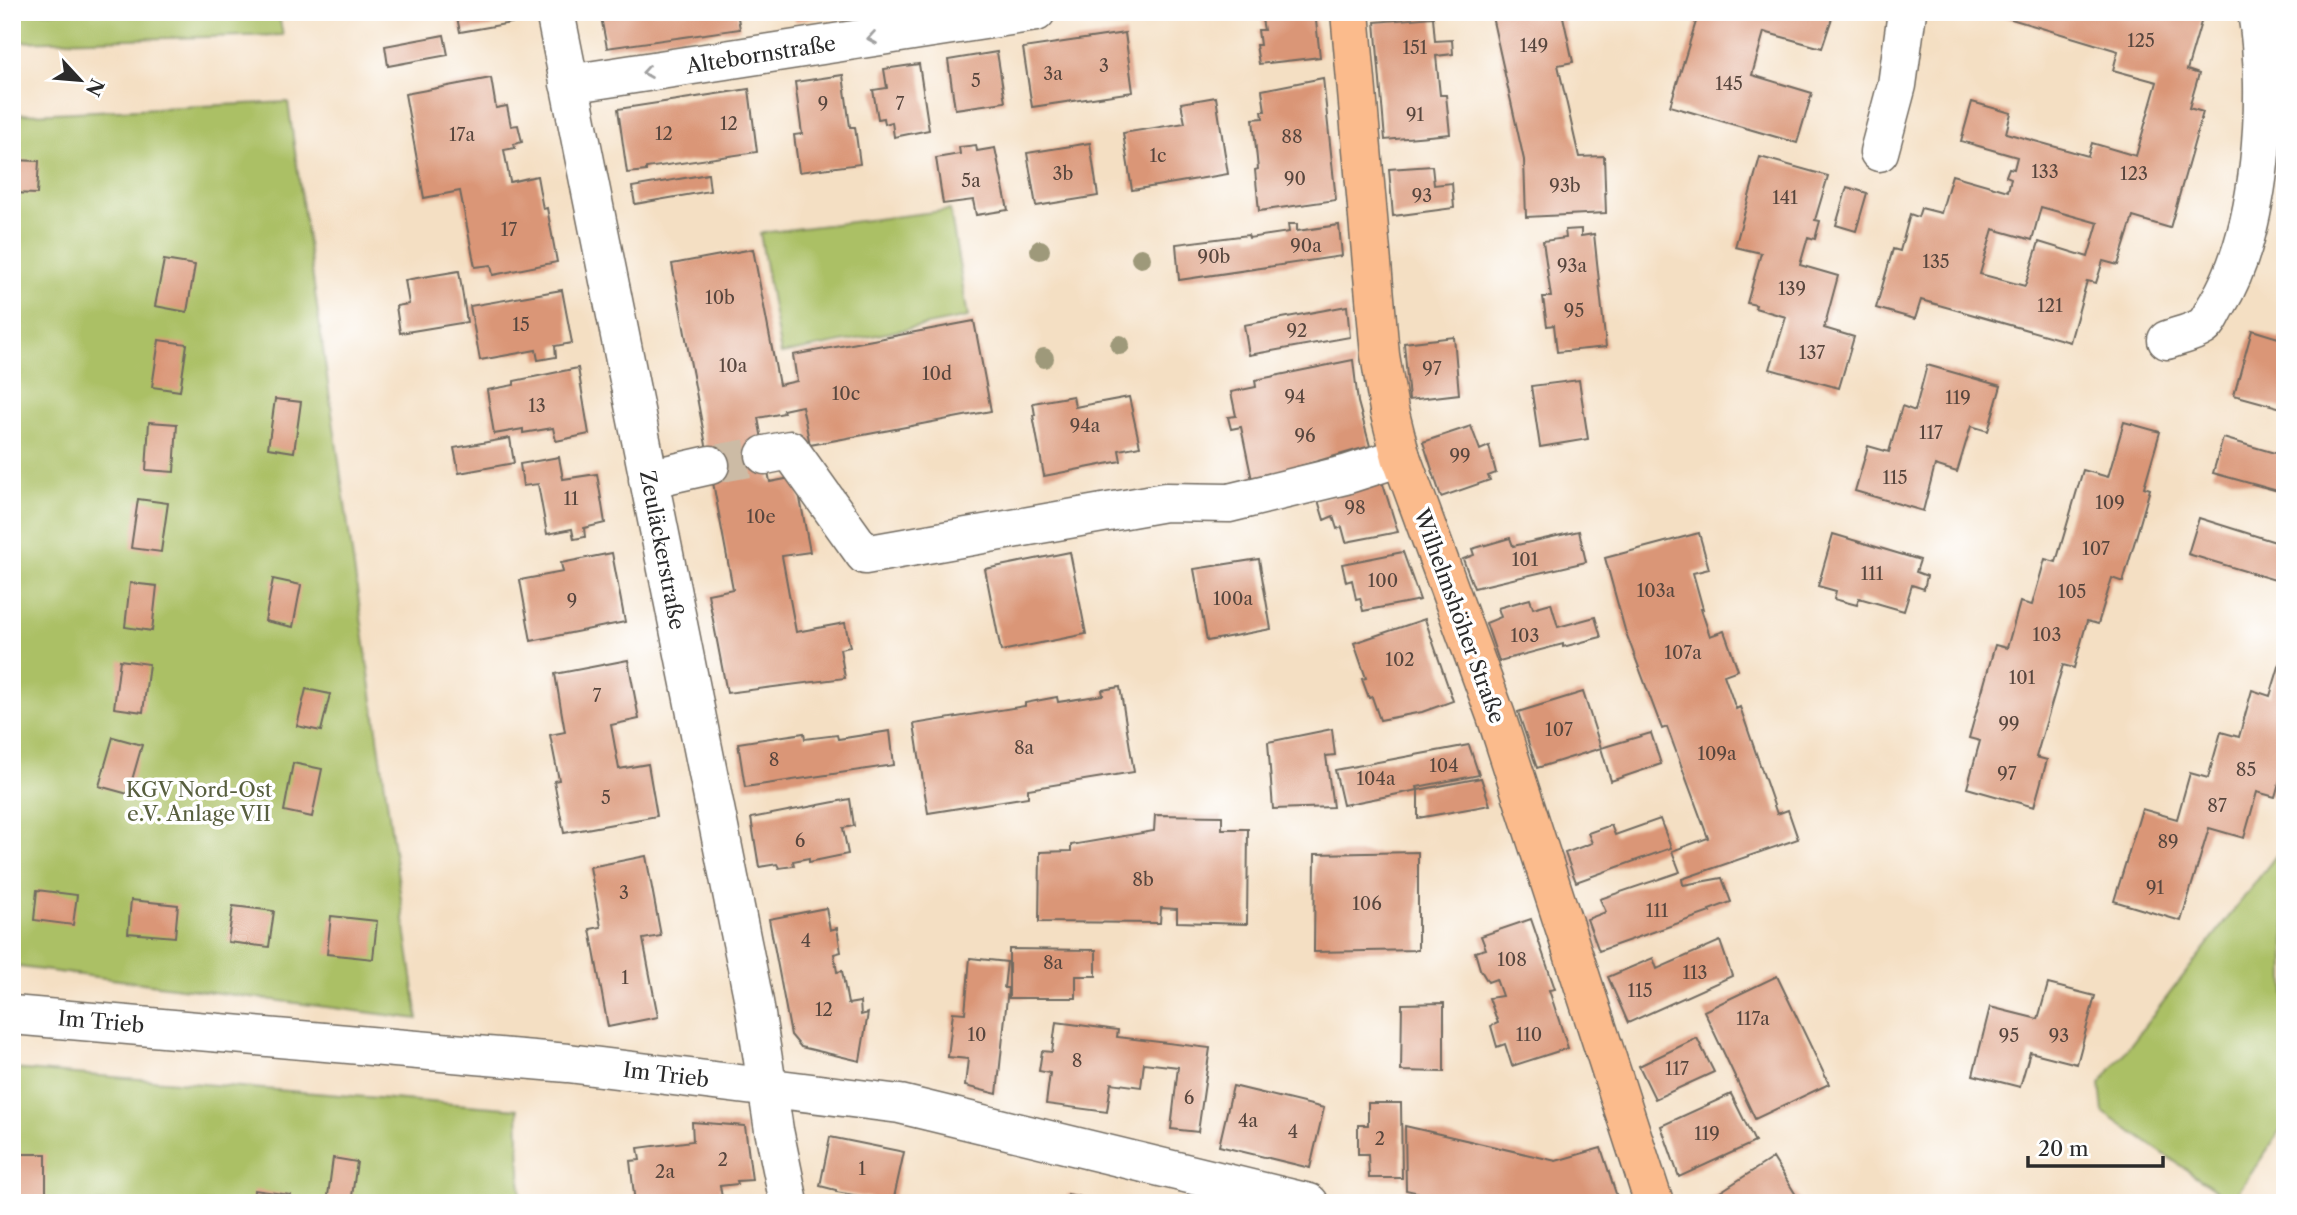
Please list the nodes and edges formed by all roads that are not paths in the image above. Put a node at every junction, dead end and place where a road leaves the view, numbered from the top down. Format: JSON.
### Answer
{"nodes":[{"id":1,"x":555,"y":12,"type":"edge"},
{"id":2,"x":1036,"y":12,"type":"edge"},
{"id":3,"x":1350,"y":12,"type":"edge"},
{"id":4,"x":1907,"y":12,"type":"edge"},
{"id":5,"x":2257,"y":12,"type":"edge"},
{"id":6,"x":569,"y":84,"type":"junction"},
{"id":7,"x":1880,"y":152,"type":"dead end"},
{"id":8,"x":2167,"y":340,"type":"dead end"},
{"id":9,"x":765,"y":455,"type":"tunnel mouth"},
{"id":10,"x":1401,"y":457,"type":"junction"},
{"id":11,"x":710,"y":465,"type":"tunnel mouth"},
{"id":12,"x":648,"y":479,"type":"junction"},
{"id":13,"x":12,"y":1014,"type":"edge"},
{"id":14,"x":768,"y":1088,"type":"junction"},
{"id":15,"x":789,"y":1203,"type":"edge"},
{"id":16,"x":1309,"y":1203,"type":"edge"},
{"id":17,"x":1654,"y":1203,"type":"edge"}],
"edges":[{"from":1,"to":6,"type":"street","name":"Zeuläckerstraße"},
{"from":2,"to":6,"type":"street","name":"Altebornstraße","one_way":true},
{"from":3,"to":10,"type":"main road","name":"Wilhelmshöher Straße"},
{"from":4,"to":7,"type":"street"},
{"from":5,"to":8,"type":"street"},
{"from":6,"to":12,"type":"street","name":"Zeuläckerstraße"},
{"from":9,"to":10,"type":"street"},
{"from":10,"to":17,"type":"main road","name":"Wilhelmshöher Straße"},
{"from":11,"to":12,"type":"street"},
{"from":12,"to":14,"type":"street","name":"Zeuläckerstraße"},
{"from":13,"to":14,"type":"street","name":"Im Trieb"},
{"from":14,"to":15,"type":"street","name":"Zeuläckerstraße"},
{"from":14,"to":16,"type":"street","name":"Im Trieb"}]}
